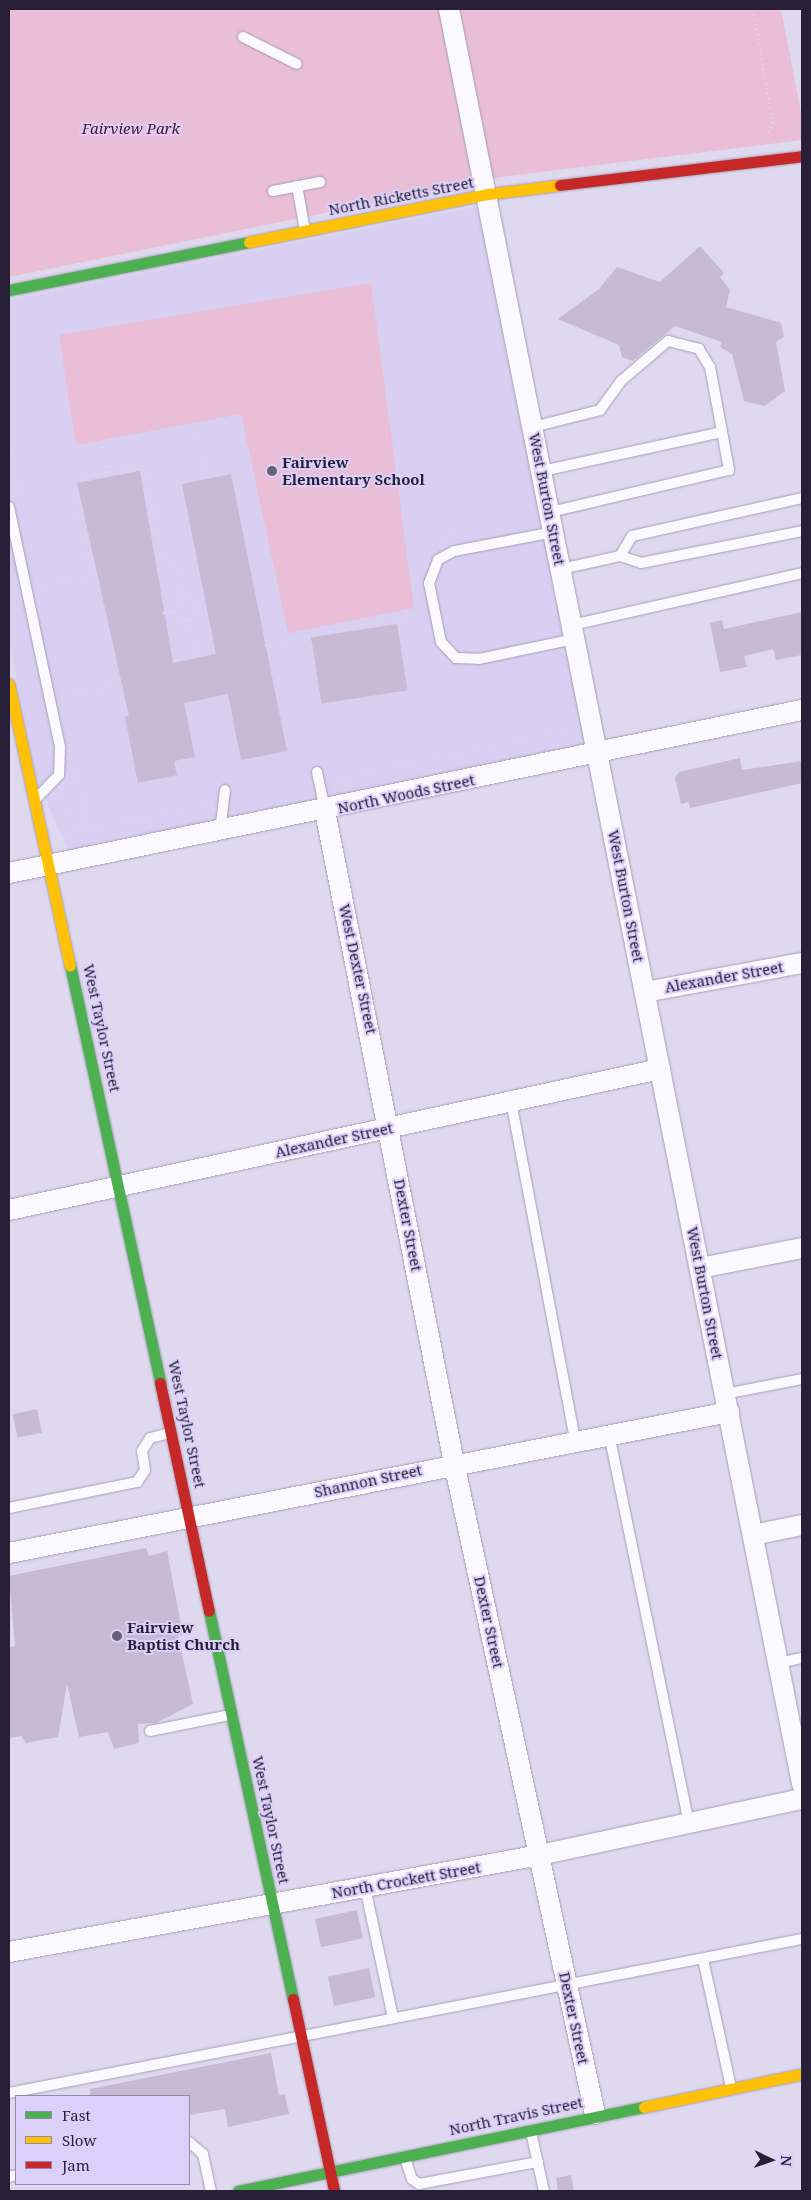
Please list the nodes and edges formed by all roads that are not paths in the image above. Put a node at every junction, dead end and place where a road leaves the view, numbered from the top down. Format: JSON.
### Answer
{"nodes":[{"id":1,"x":450,"y":9,"type":"edge"},
{"id":2,"x":243,"y":37,"type":"dead end"},
{"id":3,"x":297,"y":64,"type":"dead end"},
{"id":4,"x":802,"y":156,"type":"edge"},
{"id":5,"x":320,"y":182,"type":"dead end"},
{"id":6,"x":297,"y":186,"type":"junction"},
{"id":7,"x":273,"y":191,"type":"dead end"},
{"id":8,"x":488,"y":194,"type":"junction"},
{"id":9,"x":305,"y":230,"type":"junction"},
{"id":10,"x":9,"y":290,"type":"edge"},
{"id":11,"x":533,"y":427,"type":"junction"},
{"id":12,"x":722,"y":432,"type":"junction"},
{"id":13,"x":542,"y":471,"type":"junction"},
{"id":14,"x":802,"y":498,"type":"edge"},
{"id":15,"x":9,"y":507,"type":"edge"},
{"id":16,"x":550,"y":512,"type":"junction"},
{"id":17,"x":802,"y":531,"type":"edge"},
{"id":18,"x":554,"y":532,"type":"junction"},
{"id":19,"x":620,"y":556,"type":"junction"},
{"id":20,"x":561,"y":569,"type":"junction"},
{"id":21,"x":802,"y":573,"type":"edge"},
{"id":22,"x":574,"y":632,"type":"junction"},
{"id":23,"x":9,"y":684,"type":"edge"},
{"id":24,"x":802,"y":710,"type":"edge"},
{"id":25,"x":13,"y":725,"type":"edge"},
{"id":26,"x":598,"y":754,"type":"junction"},
{"id":27,"x":317,"y":772,"type":"dead end"},
{"id":28,"x":225,"y":790,"type":"dead end"},
{"id":29,"x":35,"y":800,"type":"junction"},
{"id":30,"x":325,"y":811,"type":"junction"},
{"id":31,"x":220,"y":831,"type":"junction"},
{"id":32,"x":51,"y":864,"type":"junction"},
{"id":33,"x":9,"y":873,"type":"edge"},
{"id":34,"x":802,"y":963,"type":"edge"},
{"id":35,"x":645,"y":992,"type":"junction"},
{"id":36,"x":660,"y":1069,"type":"junction"},
{"id":37,"x":511,"y":1101,"type":"junction"},
{"id":38,"x":390,"y":1128,"type":"junction"},
{"id":39,"x":120,"y":1185,"type":"junction"},
{"id":40,"x":9,"y":1210,"type":"edge"},
{"id":41,"x":802,"y":1248,"type":"edge"},
{"id":42,"x":700,"y":1268,"type":"junction"},
{"id":43,"x":802,"y":1379,"type":"edge"},
{"id":44,"x":727,"y":1403,"type":"junction"},
{"id":45,"x":173,"y":1432,"type":"junction"},
{"id":46,"x":608,"y":1434,"type":"junction"},
{"id":47,"x":575,"y":1440,"type":"junction"},
{"id":48,"x":454,"y":1463,"type":"junction"},
{"id":49,"x":9,"y":1508,"type":"edge"},
{"id":50,"x":192,"y":1518,"type":"junction"},
{"id":51,"x":802,"y":1525,"type":"edge"},
{"id":52,"x":753,"y":1535,"type":"junction"},
{"id":53,"x":9,"y":1549,"type":"edge"},
{"id":54,"x":802,"y":1658,"type":"edge"},
{"id":55,"x":778,"y":1663,"type":"junction"},
{"id":56,"x":233,"y":1715,"type":"junction"},
{"id":57,"x":150,"y":1731,"type":"dead end"},
{"id":58,"x":802,"y":1784,"type":"edge"},
{"id":59,"x":802,"y":1799,"type":"edge"},
{"id":60,"x":688,"y":1823,"type":"junction"},
{"id":61,"x":540,"y":1855,"type":"junction"},
{"id":62,"x":365,"y":1887,"type":"junction"},
{"id":63,"x":273,"y":1904,"type":"junction"},
{"id":64,"x":802,"y":1939,"type":"edge"},
{"id":65,"x":9,"y":1952,"type":"edge"},
{"id":66,"x":703,"y":1959,"type":"junction"},
{"id":67,"x":567,"y":1987,"type":"junction"},
{"id":68,"x":392,"y":2018,"type":"junction"},
{"id":69,"x":302,"y":2035,"type":"junction"},
{"id":70,"x":802,"y":2074,"type":"edge"},
{"id":71,"x":731,"y":2088,"type":"junction"},
{"id":72,"x":9,"y":2093,"type":"edge"},
{"id":73,"x":595,"y":2114,"type":"junction"},
{"id":74,"x":530,"y":2128,"type":"junction"},
{"id":75,"x":190,"y":2143,"type":"edge"},
{"id":76,"x":404,"y":2156,"type":"junction"},
{"id":77,"x":538,"y":2162,"type":"junction"},
{"id":78,"x":331,"y":2171,"type":"junction"},
{"id":79,"x":212,"y":2191,"type":"edge"},
{"id":80,"x":238,"y":2191,"type":"edge"},
{"id":81,"x":334,"y":2191,"type":"edge"},
{"id":82,"x":544,"y":2191,"type":"edge"}],
"edges":[{"from":1,"to":8,"type":"street","name":"West Burton Street"},
{"from":2,"to":3,"type":"lane"},
{"from":4,"to":8,"type":"main road","name":"North Ricketts Street"},
{"from":5,"to":6,"type":"lane"},
{"from":6,"to":7,"type":"lane"},
{"from":6,"to":9,"type":"lane"},
{"from":8,"to":9,"type":"main road","name":"North Ricketts Street"},
{"from":8,"to":11,"type":"street","name":"West Burton Street"},
{"from":9,"to":10,"type":"main road","name":"North Ricketts Street"},
{"from":11,"to":12,"type":"lane"},
{"from":11,"to":13,"type":"street","name":"West Burton Street"},
{"from":12,"to":13,"type":"lane"},
{"from":12,"to":16,"type":"lane"},
{"from":13,"to":16,"type":"street","name":"West Burton Street"},
{"from":14,"to":19,"type":"lane"},
{"from":15,"to":29,"type":"lane"},
{"from":16,"to":18,"type":"street","name":"West Burton Street"},
{"from":17,"to":19,"type":"lane"},
{"from":18,"to":20,"type":"street","name":"West Burton Street"},
{"from":18,"to":22,"type":"lane"},
{"from":19,"to":20,"type":"lane"},
{"from":20,"to":22,"type":"street","name":"West Burton Street"},
{"from":21,"to":22,"type":"lane"},
{"from":22,"to":26,"type":"street","name":"West Burton Street"},
{"from":23,"to":25,"type":"main road","name":"West Taylor Street"},
{"from":24,"to":26,"type":"street","name":"North Woods Street"},
{"from":25,"to":29,"type":"main road","name":"West Taylor Street"},
{"from":26,"to":30,"type":"street","name":"North Woods Street"},
{"from":26,"to":35,"type":"street","name":"West Burton Street"},
{"from":27,"to":30,"type":"lane"},
{"from":28,"to":31,"type":"lane"},
{"from":29,"to":32,"type":"main road","name":"West Taylor Street"},
{"from":30,"to":31,"type":"street","name":"North Woods Street"},
{"from":30,"to":38,"type":"street","name":"West Dexter Street"},
{"from":31,"to":32,"type":"street","name":"North Woods Street"},
{"from":32,"to":33,"type":"street","name":"North Woods Street"},
{"from":32,"to":39,"type":"main road","name":"West Taylor Street"},
{"from":34,"to":35,"type":"street","name":"Alexander Street"},
{"from":35,"to":36,"type":"street","name":"West Burton Street"},
{"from":36,"to":37,"type":"street","name":"Alexander Street"},
{"from":36,"to":42,"type":"street","name":"West Burton Street"},
{"from":37,"to":38,"type":"street","name":"Alexander Street"},
{"from":37,"to":47,"type":"lane"},
{"from":38,"to":39,"type":"street","name":"Alexander Street"},
{"from":38,"to":48,"type":"street","name":"Dexter Street"},
{"from":39,"to":40,"type":"street","name":"Alexander Street"},
{"from":39,"to":45,"type":"main road","name":"West Taylor Street"},
{"from":41,"to":42,"type":"street"},
{"from":42,"to":44,"type":"street","name":"West Burton Street"},
{"from":43,"to":44,"type":"lane"},
{"from":44,"to":46,"type":"street","name":"Shannon Street"},
{"from":44,"to":52,"type":"street","name":"West Burton Street"},
{"from":45,"to":49,"type":"lane"},
{"from":45,"to":50,"type":"main road","name":"West Taylor Street"},
{"from":46,"to":47,"type":"street","name":"Shannon Street"},
{"from":46,"to":60,"type":"lane"},
{"from":47,"to":48,"type":"street","name":"Shannon Street"},
{"from":48,"to":50,"type":"street","name":"Shannon Street"},
{"from":48,"to":61,"type":"street","name":"Dexter Street"},
{"from":50,"to":53,"type":"street","name":"Shannon Street"},
{"from":50,"to":56,"type":"main road","name":"West Taylor Street"},
{"from":51,"to":52,"type":"street"},
{"from":52,"to":55,"type":"street","name":"West Burton Street"},
{"from":54,"to":55,"type":"lane"},
{"from":55,"to":58,"type":"street","name":"West Burton Street"},
{"from":56,"to":57,"type":"lane"},
{"from":56,"to":63,"type":"main road","name":"West Taylor Street"},
{"from":59,"to":60,"type":"street","name":"North Crockett Street"},
{"from":60,"to":61,"type":"street","name":"North Crockett Street"},
{"from":61,"to":62,"type":"street","name":"North Crockett Street"},
{"from":61,"to":67,"type":"street","name":"Dexter Street"},
{"from":62,"to":63,"type":"street","name":"North Crockett Street"},
{"from":62,"to":68,"type":"lane"},
{"from":63,"to":65,"type":"street","name":"North Crockett Street"},
{"from":63,"to":69,"type":"main road","name":"West Taylor Street"},
{"from":64,"to":66,"type":"lane"},
{"from":66,"to":67,"type":"lane"},
{"from":66,"to":71,"type":"lane"},
{"from":67,"to":68,"type":"lane"},
{"from":67,"to":73,"type":"street","name":"Dexter Street"},
{"from":68,"to":69,"type":"lane"},
{"from":69,"to":72,"type":"lane"},
{"from":69,"to":78,"type":"main road","name":"West Taylor Street"},
{"from":70,"to":71,"type":"main road","name":"North Travis Street"},
{"from":71,"to":73,"type":"main road","name":"North Travis Street"},
{"from":73,"to":74,"type":"main road","name":"North Travis Street"},
{"from":74,"to":76,"type":"main road","name":"North Travis Street"},
{"from":74,"to":77,"type":"lane"},
{"from":75,"to":79,"type":"lane"},
{"from":76,"to":77,"type":"lane"},
{"from":76,"to":78,"type":"main road","name":"North Travis Street"},
{"from":77,"to":82,"type":"lane"},
{"from":78,"to":80,"type":"main road","name":"North Travis Street"},
{"from":78,"to":81,"type":"main road","name":"West Taylor Street"}]}
